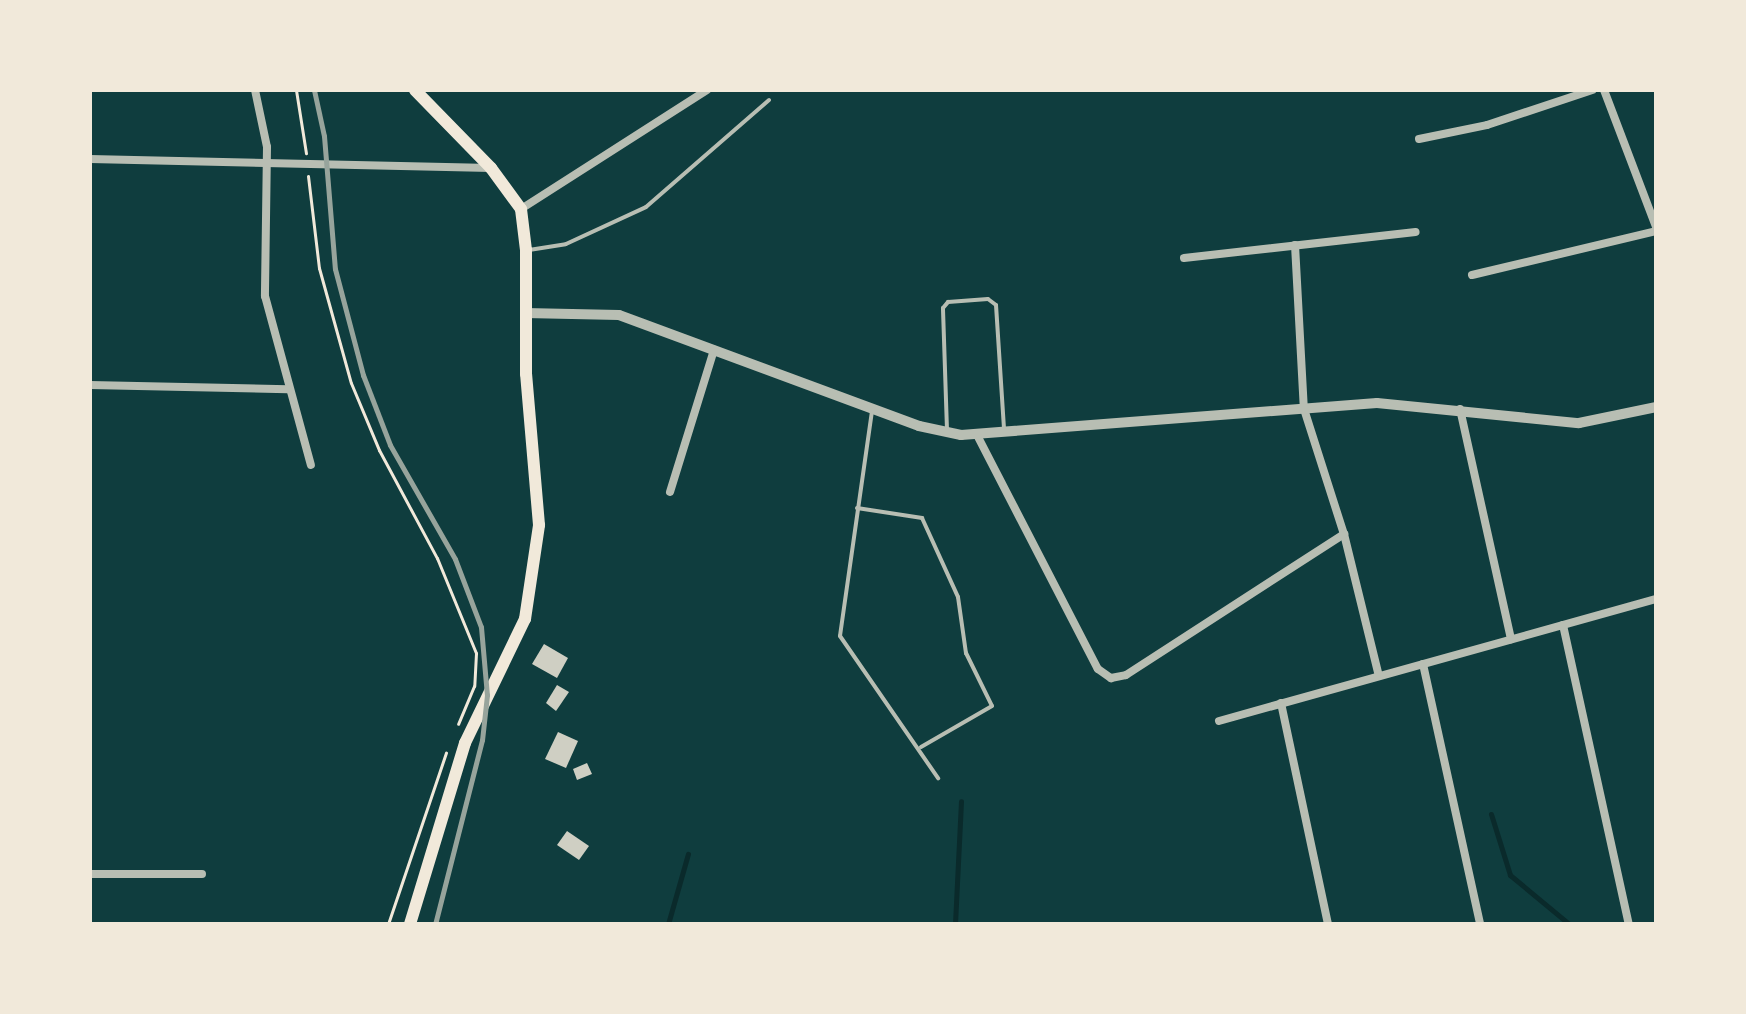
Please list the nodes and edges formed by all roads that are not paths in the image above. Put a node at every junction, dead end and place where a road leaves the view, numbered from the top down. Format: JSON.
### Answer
{"nodes":[{"id":1,"x":255,"y":90,"type":"edge"},
{"id":2,"x":415,"y":90,"type":"edge"},
{"id":3,"x":707,"y":90,"type":"edge"},
{"id":4,"x":1592,"y":90,"type":"edge"},
{"id":5,"x":1604,"y":90,"type":"edge"},
{"id":6,"x":769,"y":100,"type":"dead end"},
{"id":7,"x":1419,"y":139,"type":"dead end"},
{"id":8,"x":90,"y":159,"type":"edge"},
{"id":9,"x":267,"y":163,"type":"junction"},
{"id":10,"x":491,"y":168,"type":"junction"},
{"id":11,"x":521,"y":209,"type":"junction"},
{"id":12,"x":1656,"y":229,"type":"edge"},
{"id":13,"x":1416,"y":232,"type":"dead end"},
{"id":14,"x":1295,"y":245,"type":"junction"},
{"id":15,"x":526,"y":250,"type":"junction"},
{"id":16,"x":1184,"y":258,"type":"dead end"},
{"id":17,"x":1472,"y":275,"type":"dead end"},
{"id":18,"x":525,"y":313,"type":"junction"},
{"id":19,"x":714,"y":350,"type":"junction"},
{"id":20,"x":90,"y":385,"type":"edge"},
{"id":21,"x":288,"y":389,"type":"junction"},
{"id":22,"x":1656,"y":407,"type":"edge"},
{"id":23,"x":872,"y":409,"type":"junction"},
{"id":24,"x":1304,"y":409,"type":"junction"},
{"id":25,"x":1460,"y":409,"type":"junction"},
{"id":26,"x":1004,"y":432,"type":"junction"},
{"id":27,"x":947,"y":433,"type":"junction"},
{"id":28,"x":977,"y":435,"type":"junction"},
{"id":29,"x":311,"y":465,"type":"dead end"},
{"id":30,"x":670,"y":492,"type":"dead end"},
{"id":31,"x":857,"y":508,"type":"junction"},
{"id":32,"x":1344,"y":534,"type":"junction"},
{"id":33,"x":1656,"y":599,"type":"edge"},
{"id":34,"x":1563,"y":625,"type":"junction"},
{"id":35,"x":1511,"y":639,"type":"junction"},
{"id":36,"x":1423,"y":664,"type":"junction"},
{"id":37,"x":1379,"y":676,"type":"junction"},
{"id":38,"x":1281,"y":703,"type":"junction"},
{"id":39,"x":1219,"y":721,"type":"dead end"},
{"id":40,"x":921,"y":747,"type":"junction"},
{"id":41,"x":938,"y":778,"type":"dead end"},
{"id":42,"x":90,"y":874,"type":"edge"},
{"id":43,"x":202,"y":874,"type":"dead end"},
{"id":44,"x":410,"y":924,"type":"edge"},
{"id":45,"x":1328,"y":924,"type":"edge"},
{"id":46,"x":1480,"y":924,"type":"edge"},
{"id":47,"x":1629,"y":924,"type":"edge"}],
"edges":[{"from":1,"to":9,"type":"street"},
{"from":2,"to":10,"type":"main road"},
{"from":3,"to":11,"type":"street"},
{"from":4,"to":7,"type":"street"},
{"from":5,"to":12,"type":"street"},
{"from":6,"to":15,"type":"lane"},
{"from":8,"to":9,"type":"street"},
{"from":9,"to":10,"type":"street"},
{"from":9,"to":21,"type":"street"},
{"from":10,"to":11,"type":"main road"},
{"from":11,"to":15,"type":"main road"},
{"from":12,"to":17,"type":"street"},
{"from":13,"to":14,"type":"street"},
{"from":14,"to":16,"type":"street"},
{"from":14,"to":24,"type":"street"},
{"from":15,"to":18,"type":"main road"},
{"from":18,"to":19,"type":"street"},
{"from":18,"to":44,"type":"main road"},
{"from":19,"to":23,"type":"street"},
{"from":19,"to":30,"type":"street"},
{"from":20,"to":21,"type":"street"},
{"from":21,"to":29,"type":"street"},
{"from":22,"to":25,"type":"street"},
{"from":23,"to":27,"type":"street"},
{"from":23,"to":31,"type":"lane"},
{"from":24,"to":25,"type":"street"},
{"from":24,"to":26,"type":"street"},
{"from":24,"to":32,"type":"street"},
{"from":25,"to":35,"type":"street"},
{"from":26,"to":27,"type":"lane"},
{"from":26,"to":28,"type":"street"},
{"from":27,"to":28,"type":"street"},
{"from":28,"to":32,"type":"street"},
{"from":31,"to":40,"type":"lane"},
{"from":31,"to":40,"type":"lane"},
{"from":32,"to":37,"type":"street"},
{"from":33,"to":34,"type":"street"},
{"from":34,"to":35,"type":"street"},
{"from":34,"to":47,"type":"street"},
{"from":35,"to":36,"type":"street"},
{"from":36,"to":37,"type":"street"},
{"from":36,"to":46,"type":"street"},
{"from":37,"to":38,"type":"street"},
{"from":38,"to":39,"type":"street"},
{"from":38,"to":45,"type":"street"},
{"from":40,"to":41,"type":"lane"},
{"from":42,"to":43,"type":"street"}]}
